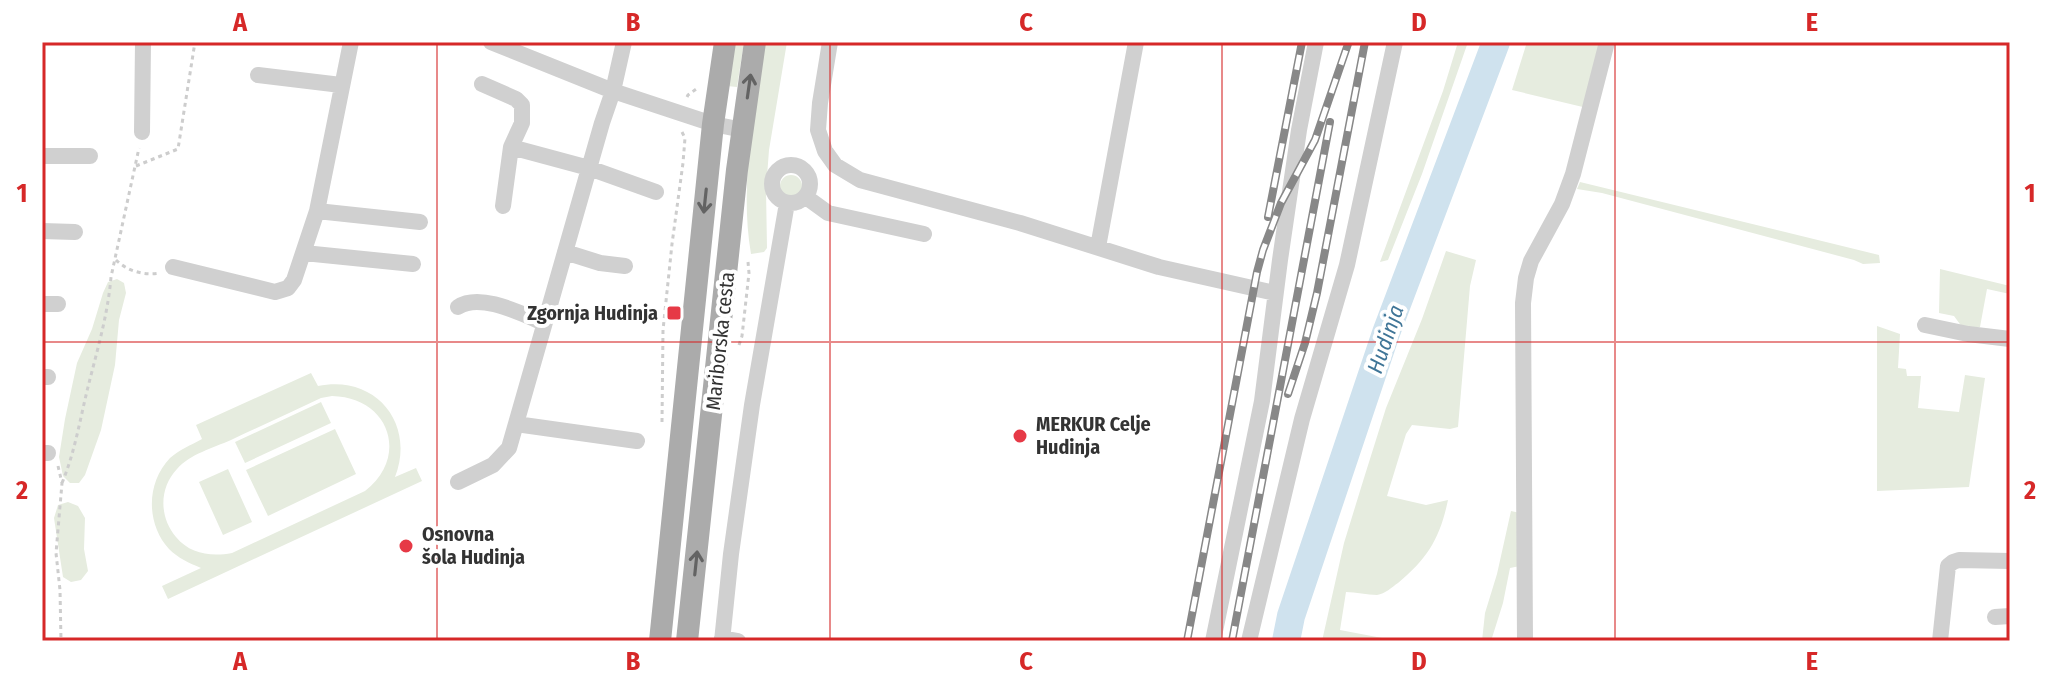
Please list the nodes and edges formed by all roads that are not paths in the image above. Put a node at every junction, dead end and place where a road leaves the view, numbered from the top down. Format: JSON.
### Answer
{"nodes":[{"id":1,"x":143,"y":42,"type":"edge"},
{"id":2,"x":351,"y":42,"type":"edge"},
{"id":3,"x":491,"y":42,"type":"edge"},
{"id":4,"x":624,"y":42,"type":"edge"},
{"id":5,"x":725,"y":42,"type":"edge"},
{"id":6,"x":755,"y":42,"type":"edge"},
{"id":7,"x":830,"y":42,"type":"edge"},
{"id":8,"x":1136,"y":42,"type":"edge"},
{"id":9,"x":1316,"y":42,"type":"edge"},
{"id":10,"x":1395,"y":42,"type":"edge"},
{"id":11,"x":1607,"y":42,"type":"edge"},
{"id":12,"x":258,"y":75,"type":"dead end"},
{"id":13,"x":482,"y":84,"type":"dead end"},
{"id":14,"x":341,"y":85,"type":"junction"},
{"id":15,"x":613,"y":91,"type":"junction"},
{"id":16,"x":713,"y":124,"type":"junction"},
{"id":17,"x":743,"y":130,"type":"junction"},
{"id":18,"x":142,"y":132,"type":"road end"},
{"id":19,"x":511,"y":147,"type":"junction"},
{"id":20,"x":42,"y":156,"type":"edge"},
{"id":21,"x":90,"y":156,"type":"dead end"},
{"id":22,"x":589,"y":168,"type":"junction"},
{"id":23,"x":656,"y":192,"type":"dead end"},
{"id":24,"x":806,"y":197,"type":"junction"},
{"id":25,"x":787,"y":203,"type":"junction"},
{"id":26,"x":503,"y":206,"type":"dead end"},
{"id":27,"x":317,"y":211,"type":"junction"},
{"id":28,"x":420,"y":222,"type":"dead end"},
{"id":29,"x":42,"y":231,"type":"edge"},
{"id":30,"x":75,"y":232,"type":"dead end"},
{"id":31,"x":924,"y":234,"type":"dead end"},
{"id":32,"x":1098,"y":247,"type":"junction"},
{"id":33,"x":565,"y":252,"type":"junction"},
{"id":34,"x":304,"y":253,"type":"junction"},
{"id":35,"x":413,"y":264,"type":"dead end"},
{"id":36,"x":625,"y":266,"type":"dead end"},
{"id":37,"x":173,"y":267,"type":"road end"},
{"id":38,"x":1275,"y":293,"type":"junction"},
{"id":39,"x":458,"y":307,"type":"dead end"},
{"id":40,"x":544,"y":323,"type":"junction"},
{"id":41,"x":1925,"y":325,"type":"dead end"},
{"id":42,"x":2010,"y":339,"type":"edge"},
{"id":43,"x":516,"y":424,"type":"junction"},
{"id":44,"x":637,"y":441,"type":"dead end"},
{"id":45,"x":458,"y":482,"type":"dead end"},
{"id":46,"x":2010,"y":561,"type":"edge"},
{"id":47,"x":727,"y":640,"type":"edge"},
{"id":48,"x":660,"y":641,"type":"edge"},
{"id":49,"x":687,"y":641,"type":"edge"},
{"id":50,"x":1213,"y":641,"type":"edge"},
{"id":51,"x":1249,"y":641,"type":"edge"},
{"id":52,"x":1525,"y":641,"type":"edge"},
{"id":53,"x":1940,"y":641,"type":"edge"}],
"edges":[{"from":1,"to":18,"type":"street"},
{"from":2,"to":14,"type":"street"},
{"from":3,"to":15,"type":"street"},
{"from":4,"to":15,"type":"street"},
{"from":5,"to":16,"type":"main road","name":"Mariborska cesta"},
{"from":17,"to":6,"type":"main road","name":"Mariborska cesta","one_way":true},
{"from":7,"to":32,"type":"street"},
{"from":8,"to":32,"type":"street"},
{"from":9,"to":38,"type":"street"},
{"from":10,"to":51,"type":"street"},
{"from":11,"to":52,"type":"street"},
{"from":12,"to":14,"type":"street"},
{"from":13,"to":19,"type":"street"},
{"from":14,"to":27,"type":"street"},
{"from":15,"to":16,"type":"street"},
{"from":15,"to":22,"type":"street"},
{"from":16,"to":17,"type":"street"},
{"from":16,"to":48,"type":"main road","name":"Mariborska cesta","one_way":true},
{"from":49,"to":17,"type":"main road","name":"Mariborska cesta","one_way":true},
{"from":19,"to":22,"type":"street"},
{"from":19,"to":26,"type":"street"},
{"from":20,"to":21,"type":"street"},
{"from":22,"to":23,"type":"street"},
{"from":22,"to":33,"type":"street"},
{"from":24,"to":25,"type":"street"},
{"from":24,"to":25,"type":"street"},
{"from":24,"to":31,"type":"street"},
{"from":25,"to":47,"type":"street"},
{"from":27,"to":28,"type":"street"},
{"from":27,"to":34,"type":"street"},
{"from":29,"to":30,"type":"street"},
{"from":32,"to":38,"type":"street"},
{"from":33,"to":36,"type":"street"},
{"from":33,"to":40,"type":"street"},
{"from":34,"to":35,"type":"street"},
{"from":34,"to":37,"type":"street"},
{"from":38,"to":50,"type":"street"},
{"from":39,"to":40,"type":"street"},
{"from":40,"to":43,"type":"street"},
{"from":41,"to":42,"type":"street"},
{"from":43,"to":44,"type":"street"},
{"from":43,"to":45,"type":"street"},
{"from":46,"to":53,"type":"street"}]}
